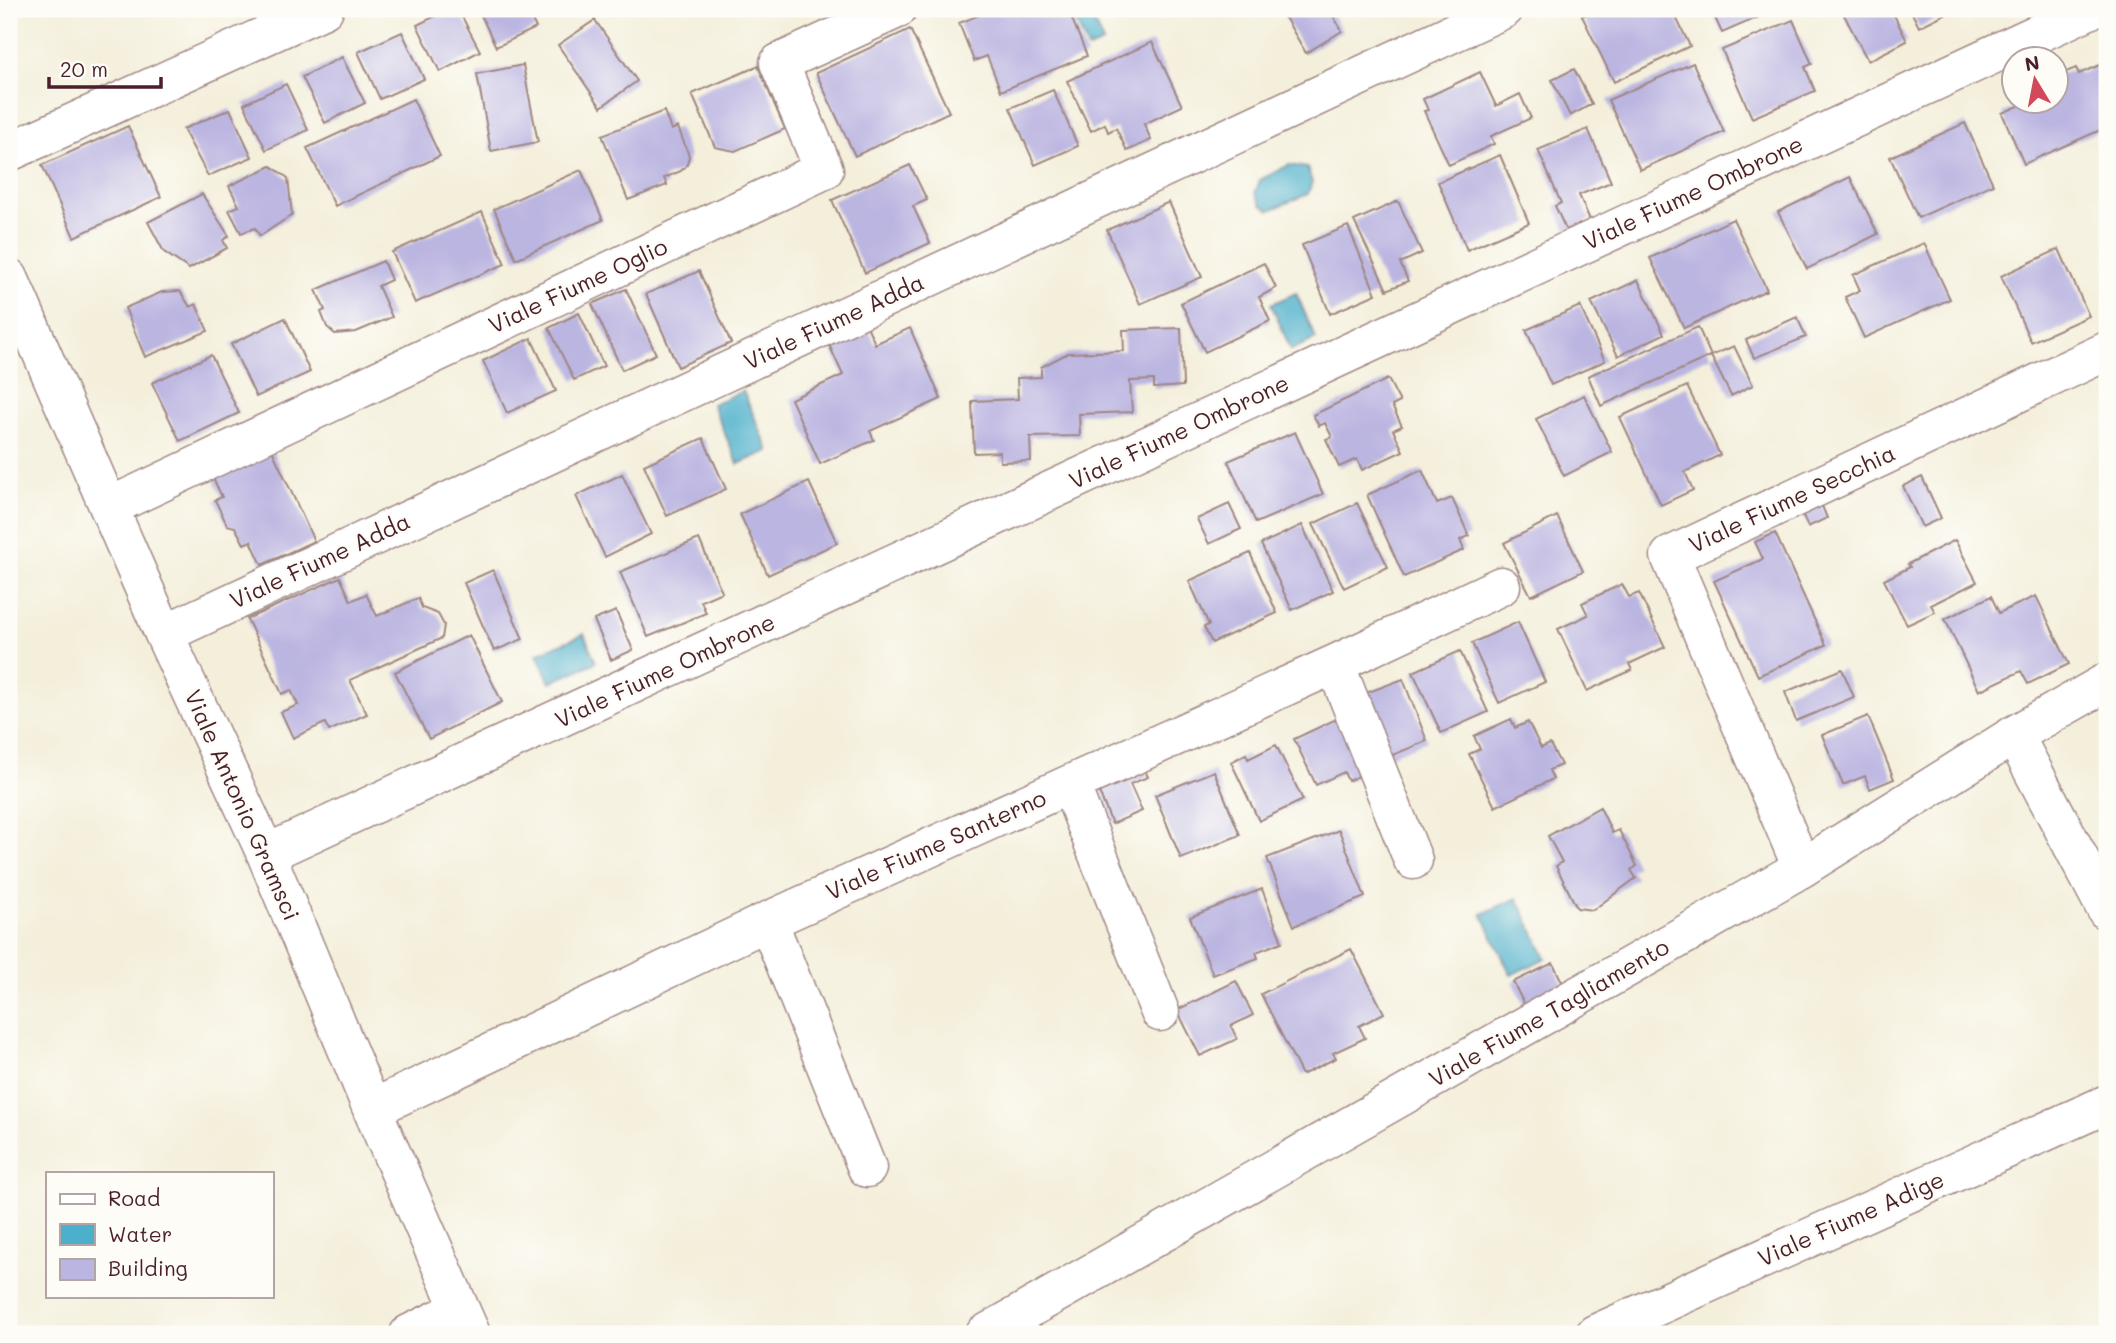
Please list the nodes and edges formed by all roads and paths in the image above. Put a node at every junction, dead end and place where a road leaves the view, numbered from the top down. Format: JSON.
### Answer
{"nodes":[{"id":1,"x":324,"y":9,"type":"edge"},
{"id":2,"x":897,"y":9,"type":"edge"},
{"id":3,"x":1504,"y":9,"type":"edge"},
{"id":4,"x":2091,"y":9,"type":"edge"},
{"id":5,"x":2099,"y":9,"type":"edge"},
{"id":6,"x":2107,"y":25,"type":"edge"},
{"id":7,"x":9,"y":152,"type":"edge"},
{"id":8,"x":9,"y":278,"type":"edge"},
{"id":9,"x":2107,"y":351,"type":"edge"},
{"id":10,"x":109,"y":508,"type":"junction"},
{"id":11,"x":1502,"y":586,"type":"dead end"},
{"id":12,"x":164,"y":634,"type":"junction"},
{"id":13,"x":1335,"y":664,"type":"junction"},
{"id":14,"x":2107,"y":682,"type":"edge"},
{"id":15,"x":2014,"y":735,"type":"junction"},
{"id":16,"x":1070,"y":784,"type":"junction"},
{"id":17,"x":266,"y":854,"type":"junction"},
{"id":18,"x":1413,"y":860,"type":"dead end"},
{"id":19,"x":1802,"y":868,"type":"junction"},
{"id":20,"x":2107,"y":911,"type":"edge"},
{"id":21,"x":768,"y":922,"type":"junction"},
{"id":22,"x":1160,"y":1012,"type":"dead end"},
{"id":23,"x":2107,"y":1104,"type":"edge"},
{"id":24,"x":372,"y":1109,"type":"junction"},
{"id":25,"x":867,"y":1168,"type":"dead end"},
{"id":26,"x":465,"y":1322,"type":"edge"},
{"id":27,"x":409,"y":1334,"type":"edge"},
{"id":28,"x":985,"y":1334,"type":"edge"},
{"id":29,"x":1595,"y":1334,"type":"edge"}],
"edges":[{"from":1,"to":7,"type":"street"},
{"from":2,"to":10,"type":"street","name":"Viale Fiume Oglio"},
{"from":3,"to":12,"type":"street","name":"Viale Fiume Adda"},
{"from":4,"to":17,"type":"street","name":"Viale Fiume Ombrone"},
{"from":5,"to":6,"type":"street"},
{"from":8,"to":10,"type":"street","name":"Viale Antonio Gramsci"},
{"from":9,"to":19,"type":"street","name":"Viale Fiume Secchia"},
{"from":10,"to":12,"type":"street","name":"Viale Antonio Gramsci"},
{"from":11,"to":13,"type":"street","name":"Viale Fiume Santerno"},
{"from":12,"to":17,"type":"street","name":"Viale Antonio Gramsci"},
{"from":13,"to":16,"type":"street","name":"Viale Fiume Santerno"},
{"from":13,"to":18,"type":"street"},
{"from":14,"to":15,"type":"street","name":"Viale Fiume Tagliamento"},
{"from":15,"to":19,"type":"street","name":"Viale Fiume Tagliamento"},
{"from":15,"to":20,"type":"street"},
{"from":16,"to":21,"type":"street","name":"Viale Fiume Santerno"},
{"from":16,"to":22,"type":"street"},
{"from":17,"to":24,"type":"street","name":"Viale Antonio Gramsci"},
{"from":19,"to":28,"type":"street","name":"Viale Fiume Tagliamento"},
{"from":21,"to":24,"type":"street","name":"Viale Fiume Santerno"},
{"from":21,"to":25,"type":"street"},
{"from":23,"to":29,"type":"street","name":"Viale Fiume Adige"},
{"from":24,"to":26,"type":"street","name":"Viale Antonio Gramsci"},
{"from":26,"to":27,"type":"street"}]}
